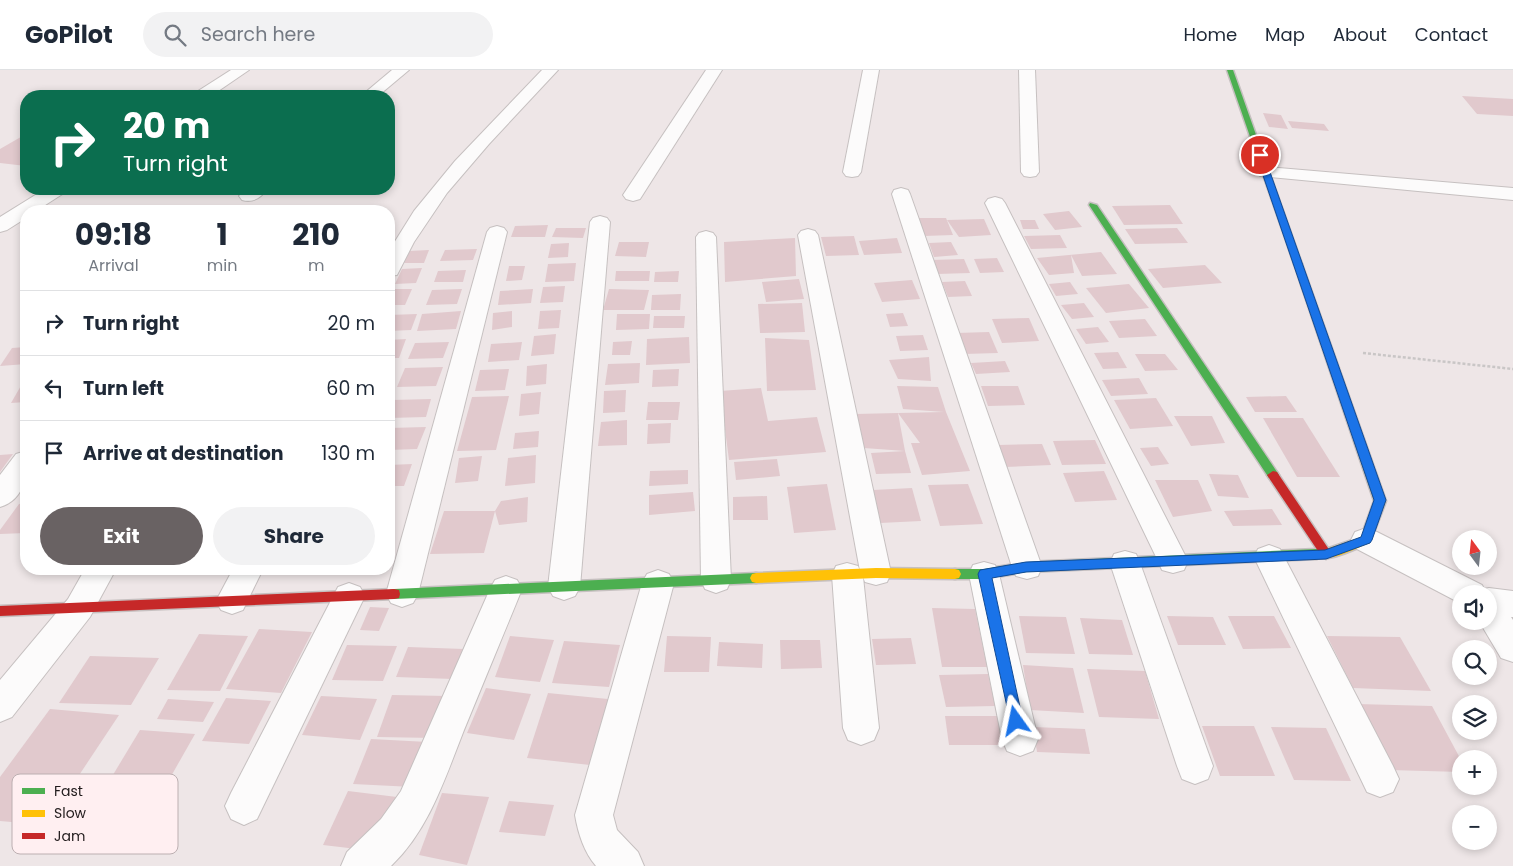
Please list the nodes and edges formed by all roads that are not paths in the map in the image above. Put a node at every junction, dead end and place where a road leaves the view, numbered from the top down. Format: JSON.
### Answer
{"nodes":[{"id":1,"x":241,"y":70,"type":"edge"},
{"id":2,"x":401,"y":70,"type":"edge"},
{"id":3,"x":550,"y":70,"type":"edge"},
{"id":4,"x":714,"y":70,"type":"edge"},
{"id":5,"x":871,"y":70,"type":"edge"},
{"id":6,"x":1028,"y":70,"type":"edge"},
{"id":7,"x":1230,"y":70,"type":"edge"},
{"id":8,"x":210,"y":90,"type":"edge"},
{"id":9,"x":376,"y":90,"type":"edge"},
{"id":10,"x":852,"y":172,"type":"dead end"},
{"id":11,"x":1030,"y":172,"type":"dead end"},
{"id":12,"x":1266,"y":172,"type":"junction"},
{"id":13,"x":900,"y":194,"type":"dead end"},
{"id":14,"x":1513,"y":194,"type":"edge"},
{"id":15,"x":48,"y":195,"type":"edge"},
{"id":16,"x":633,"y":195,"type":"dead end"},
{"id":17,"x":995,"y":203,"type":"dead end"},
{"id":18,"x":32,"y":205,"type":"edge"},
{"id":19,"x":1093,"y":205,"type":"dead end"},
{"id":20,"x":20,"y":213,"type":"edge"},
{"id":21,"x":600,"y":222,"type":"dead end"},
{"id":22,"x":0,"y":226,"type":"edge"},
{"id":23,"x":496,"y":232,"type":"dead end"},
{"id":24,"x":808,"y":235,"type":"dead end"},
{"id":25,"x":706,"y":237,"type":"dead end"},
{"id":26,"x":395,"y":257,"type":"edge"},
{"id":27,"x":20,"y":469,"type":"edge"},
{"id":28,"x":0,"y":496,"type":"edge"},
{"id":29,"x":1366,"y":540,"type":"junction"},
{"id":30,"x":1326,"y":554,"type":"junction"},
{"id":31,"x":1269,"y":557,"type":"junction"},
{"id":32,"x":1173,"y":561,"type":"junction"},
{"id":33,"x":1125,"y":563,"type":"junction"},
{"id":34,"x":1026,"y":567,"type":"junction"},
{"id":35,"x":862,"y":574,"type":"junction"},
{"id":36,"x":984,"y":574,"type":"junction"},
{"id":37,"x":98,"y":575,"type":"edge"},
{"id":38,"x":245,"y":575,"type":"edge"},
{"id":39,"x":716,"y":580,"type":"junction"},
{"id":40,"x":658,"y":583,"type":"junction"},
{"id":41,"x":1454,"y":585,"type":"edge"},
{"id":42,"x":564,"y":587,"type":"junction"},
{"id":43,"x":506,"y":590,"type":"junction"},
{"id":44,"x":402,"y":594,"type":"junction"},
{"id":45,"x":349,"y":596,"type":"junction"},
{"id":46,"x":232,"y":601,"type":"junction"},
{"id":47,"x":1497,"y":602,"type":"edge"},
{"id":48,"x":1513,"y":604,"type":"edge"},
{"id":49,"x":79,"y":608,"type":"junction"},
{"id":50,"x":0,"y":611,"type":"edge"},
{"id":51,"x":1497,"y":621,"type":"edge"},
{"id":52,"x":1513,"y":648,"type":"edge"},
{"id":53,"x":0,"y":706,"type":"edge"},
{"id":54,"x":861,"y":728,"type":"dead end"},
{"id":55,"x":1020,"y":739,"type":"dead end"},
{"id":56,"x":1195,"y":766,"type":"dead end"},
{"id":57,"x":1380,"y":779,"type":"dead end"},
{"id":58,"x":244,"y":806,"type":"dead end"},
{"id":59,"x":361,"y":866,"type":"edge"},
{"id":60,"x":624,"y":866,"type":"edge"}],
"edges":[{"from":1,"to":8,"type":"street"},
{"from":2,"to":9,"type":"street"},
{"from":3,"to":26,"type":"street"},
{"from":4,"to":16,"type":"street"},
{"from":5,"to":10,"type":"street"},
{"from":6,"to":11,"type":"street"},
{"from":7,"to":12,"type":"main road"},
{"from":12,"to":14,"type":"street"},
{"from":12,"to":29,"type":"main road"},
{"from":13,"to":34,"type":"street"},
{"from":15,"to":18,"type":"street"},
{"from":17,"to":32,"type":"street"},
{"from":19,"to":30,"type":"main road"},
{"from":20,"to":22,"type":"street"},
{"from":21,"to":42,"type":"street"},
{"from":23,"to":44,"type":"street"},
{"from":24,"to":35,"type":"street"},
{"from":25,"to":39,"type":"street"},
{"from":27,"to":28,"type":"street"},
{"from":29,"to":30,"type":"main road"},
{"from":29,"to":41,"type":"street"},
{"from":30,"to":31,"type":"main road"},
{"from":31,"to":32,"type":"main road"},
{"from":31,"to":57,"type":"street"},
{"from":32,"to":33,"type":"main road"},
{"from":33,"to":34,"type":"main road"},
{"from":33,"to":56,"type":"street"},
{"from":34,"to":36,"type":"main road"},
{"from":35,"to":36,"type":"main road"},
{"from":35,"to":39,"type":"main road"},
{"from":35,"to":54,"type":"street"},
{"from":36,"to":55,"type":"street"},
{"from":37,"to":49,"type":"street"},
{"from":38,"to":46,"type":"street"},
{"from":39,"to":40,"type":"main road"},
{"from":40,"to":42,"type":"main road"},
{"from":40,"to":60,"type":"street"},
{"from":42,"to":43,"type":"main road"},
{"from":43,"to":44,"type":"main road"},
{"from":43,"to":59,"type":"street"},
{"from":44,"to":45,"type":"main road"},
{"from":45,"to":46,"type":"main road"},
{"from":45,"to":58,"type":"street"},
{"from":46,"to":49,"type":"main road"},
{"from":47,"to":48,"type":"street"},
{"from":49,"to":50,"type":"main road"},
{"from":49,"to":53,"type":"street"},
{"from":51,"to":52,"type":"street"}]}
